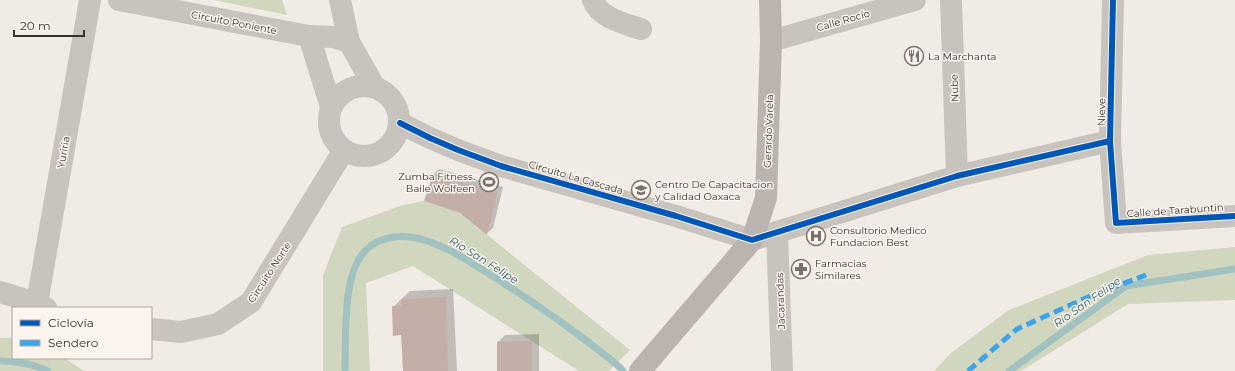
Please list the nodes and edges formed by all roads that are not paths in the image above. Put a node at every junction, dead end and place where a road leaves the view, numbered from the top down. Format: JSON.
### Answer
{"nodes":[{"id":1,"x":90,"y":0,"type":"edge"},
{"id":2,"x":119,"y":0,"type":"edge"},
{"id":3,"x":340,"y":0,"type":"edge"},
{"id":4,"x":593,"y":0,"type":"edge"},
{"id":5,"x":770,"y":0,"type":"edge"},
{"id":6,"x":915,"y":0,"type":"edge"},
{"id":7,"x":951,"y":0,"type":"edge"},
{"id":8,"x":1113,"y":0,"type":"edge"},
{"id":9,"x":641,"y":30,"type":"dead end"},
{"id":10,"x":309,"y":36,"type":"junction"},
{"id":11,"x":771,"y":41,"type":"junction"},
{"id":12,"x":349,"y":42,"type":"junction"},
{"id":13,"x":374,"y":86,"type":"junction"},
{"id":14,"x":331,"y":108,"type":"junction"},
{"id":15,"x":400,"y":123,"type":"junction"},
{"id":16,"x":1110,"y":141,"type":"junction"},
{"id":17,"x":344,"y":150,"type":"junction"},
{"id":18,"x":957,"y":176,"type":"junction"},
{"id":19,"x":1235,"y":216,"type":"edge"},
{"id":20,"x":1116,"y":224,"type":"joint"},
{"id":21,"x":778,"y":232,"type":"junction"},
{"id":22,"x":752,"y":240,"type":"junction"},
{"id":23,"x":0,"y":292,"type":"edge"},
{"id":24,"x":41,"y":306,"type":"edge"},
{"id":25,"x":152,"y":329,"type":"edge"},
{"id":26,"x":643,"y":368,"type":"edge"},
{"id":27,"x":782,"y":371,"type":"edge"}],
"edges":[{"from":1,"to":24,"type":"street","name":"Yuriria"},
{"from":2,"to":10,"type":"street","name":"Circuito Poniente"},
{"from":3,"to":12,"type":"street"},
{"from":4,"to":9,"type":"street"},
{"from":5,"to":11,"type":"main road","name":"Gerardo Varela"},
{"from":6,"to":11,"type":"street","name":"Calle Rocío"},
{"from":7,"to":18,"type":"street","name":"Nube"},
{"from":8,"to":16,"type":"street","name":"Nieve"},
{"from":10,"to":12,"type":"street","name":"Circuito Poniente"},
{"from":10,"to":14,"type":"street"},
{"from":11,"to":22,"type":"main road","name":"Gerardo Varela"},
{"from":12,"to":13,"type":"street"},
{"from":13,"to":14,"type":"street"},
{"from":13,"to":15,"type":"street"},
{"from":14,"to":17,"type":"street"},
{"from":15,"to":17,"type":"street"},
{"from":15,"to":22,"type":"street","name":"Circuito La Cascada"},
{"from":16,"to":18,"type":"street"},
{"from":16,"to":20,"type":"street","name":"Nieve"},
{"from":17,"to":25,"type":"street","name":"Circuito Norte"},
{"from":18,"to":21,"type":"street"},
{"from":19,"to":20,"type":"street","name":"Calle de Tarabuntin"},
{"from":21,"to":22,"type":"street"},
{"from":21,"to":27,"type":"street","name":"Jacarandas"},
{"from":22,"to":26,"type":"main road","name":"Gerardo Varela"},
{"from":23,"to":24,"type":"street"}]}
